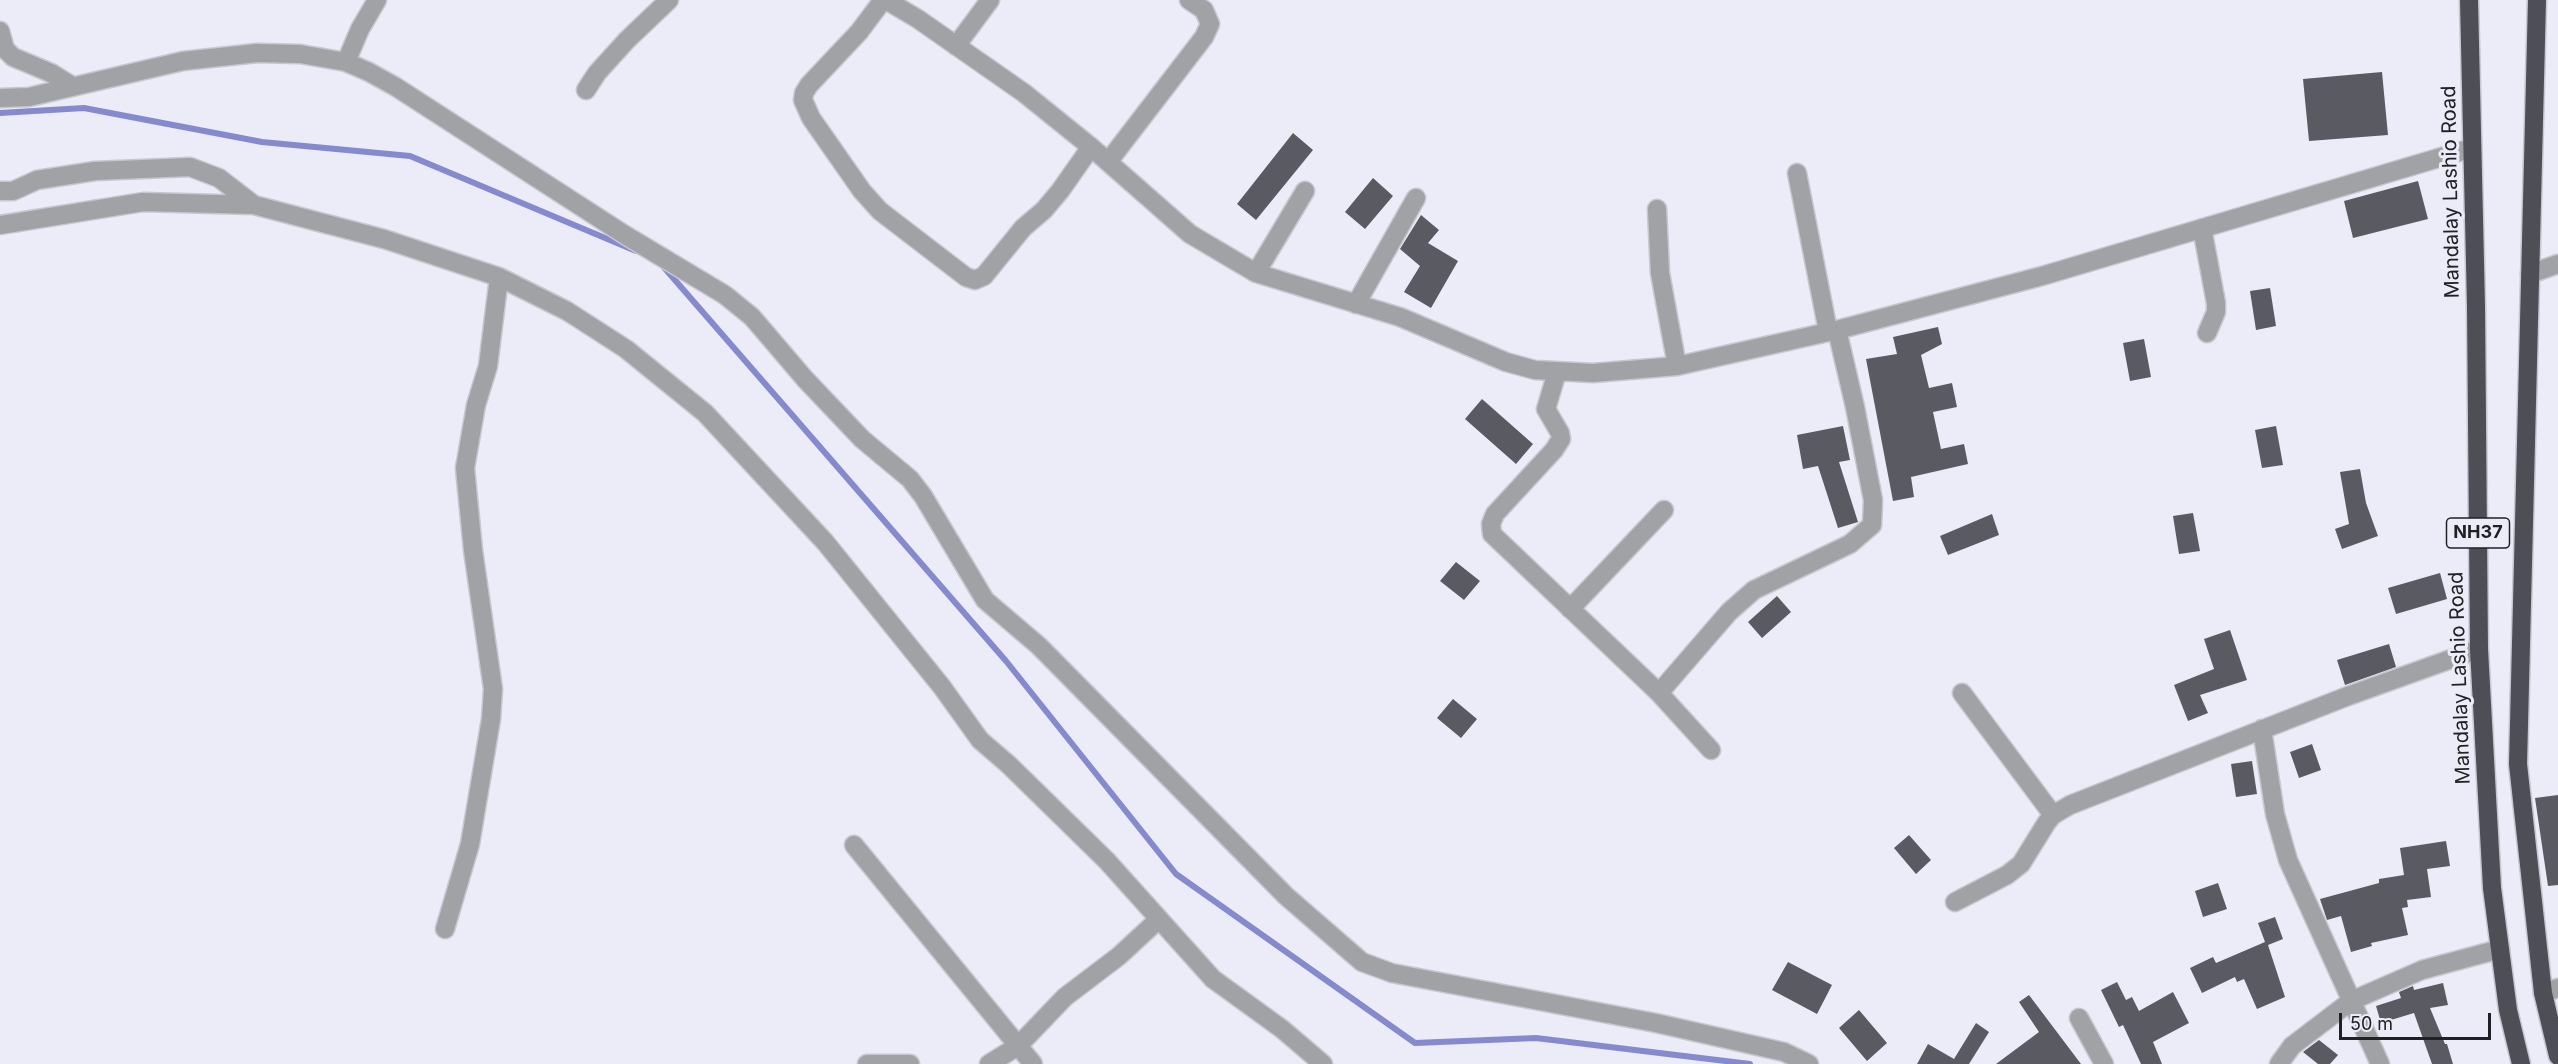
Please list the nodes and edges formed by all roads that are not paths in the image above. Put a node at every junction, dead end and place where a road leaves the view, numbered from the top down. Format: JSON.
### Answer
{"nodes":[{"id":1,"x":377,"y":0,"type":"edge"},
{"id":2,"x":669,"y":0,"type":"edge"},
{"id":3,"x":884,"y":0,"type":"edge"},
{"id":4,"x":990,"y":0,"type":"edge"},
{"id":5,"x":1189,"y":0,"type":"edge"},
{"id":6,"x":2469,"y":0,"type":"edge"},
{"id":7,"x":2537,"y":0,"type":"edge"},
{"id":8,"x":0,"y":31,"type":"edge"},
{"id":9,"x":956,"y":46,"type":"junction"},
{"id":10,"x":345,"y":62,"type":"junction"},
{"id":11,"x":72,"y":86,"type":"junction"},
{"id":12,"x":586,"y":90,"type":"dead end"},
{"id":13,"x":0,"y":98,"type":"edge"},
{"id":14,"x":1091,"y":147,"type":"junction"},
{"id":15,"x":2472,"y":148,"type":"junction"},
{"id":16,"x":1108,"y":162,"type":"junction"},
{"id":17,"x":1797,"y":173,"type":"dead end"},
{"id":18,"x":0,"y":191,"type":"edge"},
{"id":19,"x":1305,"y":191,"type":"dead end"},
{"id":20,"x":1416,"y":198,"type":"dead end"},
{"id":21,"x":254,"y":205,"type":"junction"},
{"id":22,"x":1657,"y":209,"type":"dead end"},
{"id":23,"x":0,"y":225,"type":"edge"},
{"id":24,"x":2202,"y":228,"type":"junction"},
{"id":25,"x":2558,"y":264,"type":"edge"},
{"id":26,"x":1256,"y":273,"type":"junction"},
{"id":27,"x":2530,"y":274,"type":"junction"},
{"id":28,"x":499,"y":277,"type":"junction"},
{"id":29,"x":1356,"y":304,"type":"junction"},
{"id":30,"x":1832,"y":330,"type":"junction"},
{"id":31,"x":2207,"y":333,"type":"dead end"},
{"id":32,"x":1677,"y":366,"type":"junction"},
{"id":33,"x":1557,"y":372,"type":"junction"},
{"id":34,"x":1664,"y":510,"type":"dead end"},
{"id":35,"x":1570,"y":609,"type":"junction"},
{"id":36,"x":2479,"y":649,"type":"junction"},
{"id":37,"x":1659,"y":693,"type":"junction"},
{"id":38,"x":1962,"y":693,"type":"dead end"},
{"id":39,"x":2262,"y":729,"type":"junction"},
{"id":40,"x":1711,"y":750,"type":"dead end"},
{"id":41,"x":2053,"y":815,"type":"junction"},
{"id":42,"x":854,"y":845,"type":"dead end"},
{"id":43,"x":1955,"y":902,"type":"dead end"},
{"id":44,"x":1159,"y":919,"type":"junction"},
{"id":45,"x":445,"y":929,"type":"dead end"},
{"id":46,"x":2500,"y":949,"type":"junction"},
{"id":47,"x":2550,"y":991,"type":"edge"},
{"id":48,"x":2351,"y":1001,"type":"junction"},
{"id":49,"x":2079,"y":1018,"type":"dead end"},
{"id":50,"x":1018,"y":1046,"type":"junction"},
{"id":51,"x":2558,"y":1056,"type":"edge"},
{"id":52,"x":867,"y":1064,"type":"edge"},
{"id":53,"x":910,"y":1064,"type":"edge"},
{"id":54,"x":989,"y":1064,"type":"edge"},
{"id":55,"x":1033,"y":1064,"type":"edge"},
{"id":56,"x":1323,"y":1064,"type":"edge"},
{"id":57,"x":1809,"y":1064,"type":"edge"},
{"id":58,"x":2104,"y":1064,"type":"edge"},
{"id":59,"x":2279,"y":1064,"type":"edge"},
{"id":60,"x":2380,"y":1064,"type":"edge"},
{"id":61,"x":2521,"y":1064,"type":"edge"}],
"edges":[{"from":1,"to":10,"type":"street"},
{"from":2,"to":12,"type":"street"},
{"from":3,"to":9,"type":"street"},
{"from":3,"to":14,"type":"street"},
{"from":4,"to":9,"type":"street"},
{"from":5,"to":16,"type":"street"},
{"from":6,"to":15,"type":"highway","name":"Mandalay Lashio Road","number":"NH37"},
{"from":7,"to":27,"type":"highway","number":"NH37"},
{"from":8,"to":11,"type":"street"},
{"from":9,"to":14,"type":"street"},
{"from":10,"to":11,"type":"street"},
{"from":10,"to":57,"type":"street"},
{"from":11,"to":13,"type":"street"},
{"from":14,"to":16,"type":"street"},
{"from":15,"to":24,"type":"street"},
{"from":15,"to":36,"type":"highway","name":"Mandalay Lashio Road","number":"NH37"},
{"from":16,"to":26,"type":"street"},
{"from":17,"to":30,"type":"street"},
{"from":18,"to":21,"type":"street"},
{"from":19,"to":26,"type":"street"},
{"from":20,"to":29,"type":"street"},
{"from":21,"to":23,"type":"street"},
{"from":21,"to":28,"type":"street"},
{"from":22,"to":32,"type":"street"},
{"from":24,"to":30,"type":"street"},
{"from":24,"to":31,"type":"street"},
{"from":25,"to":27,"type":"street"},
{"from":26,"to":29,"type":"street"},
{"from":27,"to":47,"type":"highway","number":"NH37"},
{"from":28,"to":44,"type":"street"},
{"from":28,"to":45,"type":"street"},
{"from":29,"to":33,"type":"street"},
{"from":30,"to":32,"type":"street"},
{"from":30,"to":37,"type":"street"},
{"from":32,"to":33,"type":"street"},
{"from":33,"to":35,"type":"street"},
{"from":34,"to":35,"type":"street"},
{"from":35,"to":37,"type":"street"},
{"from":36,"to":39,"type":"street"},
{"from":36,"to":46,"type":"highway","name":"Mandalay Lashio Road","number":"NH37"},
{"from":37,"to":40,"type":"street"},
{"from":38,"to":41,"type":"street"},
{"from":39,"to":41,"type":"street"},
{"from":39,"to":48,"type":"street"},
{"from":41,"to":43,"type":"street"},
{"from":42,"to":50,"type":"street"},
{"from":44,"to":50,"type":"street"},
{"from":44,"to":56,"type":"street"},
{"from":46,"to":48,"type":"street"},
{"from":46,"to":61,"type":"highway","name":"Mandalay Lashio Road","number":"NH37"},
{"from":47,"to":51,"type":"highway","number":"NH37"},
{"from":48,"to":59,"type":"street"},
{"from":48,"to":60,"type":"street"},
{"from":49,"to":58,"type":"street"},
{"from":50,"to":54,"type":"street"},
{"from":50,"to":55,"type":"street"},
{"from":52,"to":53,"type":"street"}]}
